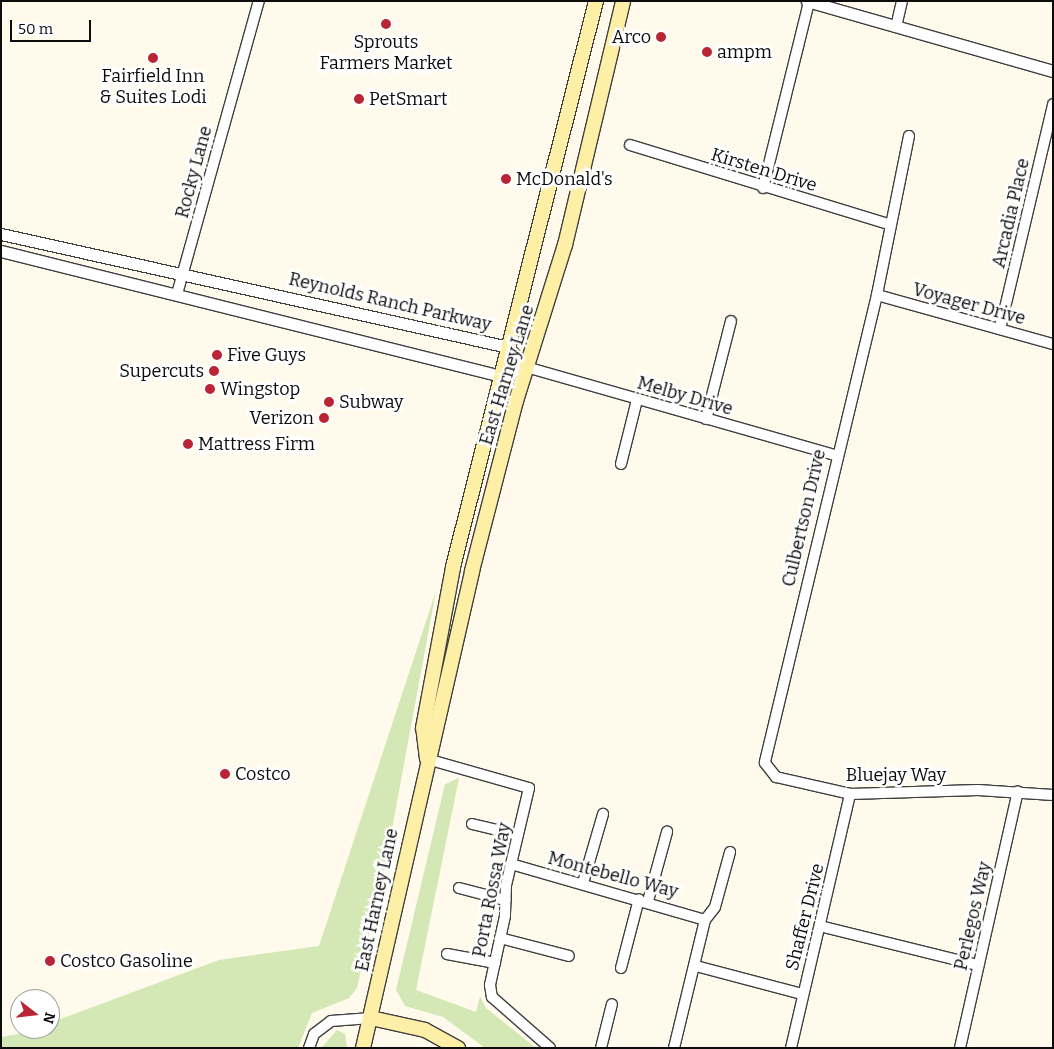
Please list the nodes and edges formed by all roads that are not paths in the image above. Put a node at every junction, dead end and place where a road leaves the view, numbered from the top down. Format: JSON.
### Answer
{"nodes":[{"id":1,"x":259,"y":1,"type":"edge"},
{"id":2,"x":596,"y":1,"type":"edge"},
{"id":3,"x":623,"y":1,"type":"edge"},
{"id":4,"x":902,"y":1,"type":"edge"},
{"id":5,"x":808,"y":2,"type":"edge"},
{"id":6,"x":896,"y":27,"type":"junction"},
{"id":7,"x":1053,"y":71,"type":"edge"},
{"id":8,"x":1053,"y":104,"type":"edge"},
{"id":9,"x":909,"y":136,"type":"dead end"},
{"id":10,"x":630,"y":145,"type":"dead end"},
{"id":11,"x":763,"y":188,"type":"junction"},
{"id":12,"x":889,"y":224,"type":"junction"},
{"id":13,"x":1,"y":234,"type":"edge"},
{"id":14,"x":1,"y":251,"type":"edge"},
{"id":15,"x":182,"y":274,"type":"junction"},
{"id":16,"x":177,"y":294,"type":"junction"},
{"id":17,"x":876,"y":295,"type":"junction"},
{"id":18,"x":731,"y":321,"type":"dead end"},
{"id":19,"x":1000,"y":329,"type":"junction"},
{"id":20,"x":1053,"y":344,"type":"edge"},
{"id":21,"x":508,"y":347,"type":"junction"},
{"id":22,"x":526,"y":367,"type":"junction"},
{"id":23,"x":501,"y":376,"type":"junction"},
{"id":24,"x":636,"y":400,"type":"junction"},
{"id":25,"x":706,"y":419,"type":"junction"},
{"id":26,"x":835,"y":455,"type":"junction"},
{"id":27,"x":621,"y":464,"type":"dead end"},
{"id":28,"x":765,"y":748,"type":"joint"},
{"id":29,"x":427,"y":759,"type":"junction"},
{"id":30,"x":1018,"y":791,"type":"junction"},
{"id":31,"x":850,"y":794,"type":"junction"},
{"id":32,"x":1053,"y":795,"type":"edge"},
{"id":33,"x":603,"y":814,"type":"dead end"},
{"id":34,"x":472,"y":824,"type":"dead end"},
{"id":35,"x":667,"y":832,"type":"dead end"},
{"id":36,"x":518,"y":835,"type":"junction"},
{"id":37,"x":730,"y":852,"type":"dead end"},
{"id":38,"x":511,"y":864,"type":"junction"},
{"id":39,"x":583,"y":883,"type":"junction"},
{"id":40,"x":459,"y":888,"type":"dead end"},
{"id":41,"x":506,"y":900,"type":"junction"},
{"id":42,"x":644,"y":900,"type":"junction"},
{"id":43,"x":705,"y":920,"type":"junction"},
{"id":44,"x":820,"y":926,"type":"junction"},
{"id":45,"x":500,"y":938,"type":"junction"},
{"id":46,"x":447,"y":954,"type":"dead end"},
{"id":47,"x":569,"y":956,"type":"dead end"},
{"id":48,"x":495,"y":963,"type":"junction"},
{"id":49,"x":978,"y":965,"type":"junction"},
{"id":50,"x":696,"y":966,"type":"junction"},
{"id":51,"x":621,"y":968,"type":"dead end"},
{"id":52,"x":802,"y":994,"type":"junction"},
{"id":53,"x":612,"y":1004,"type":"dead end"},
{"id":54,"x":371,"y":1018,"type":"junction"},
{"id":55,"x":309,"y":1048,"type":"edge"},
{"id":56,"x":363,"y":1048,"type":"edge"},
{"id":57,"x":458,"y":1048,"type":"edge"},
{"id":58,"x":550,"y":1048,"type":"edge"},
{"id":59,"x":601,"y":1048,"type":"edge"},
{"id":60,"x":674,"y":1048,"type":"edge"},
{"id":61,"x":791,"y":1048,"type":"edge"},
{"id":62,"x":960,"y":1048,"type":"edge"}],
"edges":[{"from":1,"to":15,"type":"street","name":"Rocky Lane"},
{"from":2,"to":21,"type":"main road","name":"East Harney Lane"},
{"from":3,"to":22,"type":"main road","name":"East Harney Lane"},
{"from":4,"to":6,"type":"street"},
{"from":5,"to":6,"type":"street"},
{"from":5,"to":11,"type":"street"},
{"from":6,"to":7,"type":"street"},
{"from":8,"to":19,"type":"street","name":"Arcadia Place"},
{"from":9,"to":12,"type":"street","name":"Culbertson Drive"},
{"from":10,"to":11,"type":"street","name":"Kirsten Drive"},
{"from":11,"to":12,"type":"street","name":"Kirsten Drive"},
{"from":12,"to":17,"type":"street","name":"Culbertson Drive"},
{"from":13,"to":15,"type":"street","name":"Reynolds Ranch Parkway"},
{"from":14,"to":16,"type":"street"},
{"from":15,"to":16,"type":"street","name":"Rocky Lane"},
{"from":15,"to":21,"type":"street","name":"Reynolds Ranch Parkway"},
{"from":16,"to":23,"type":"street"},
{"from":17,"to":19,"type":"street","name":"Voyager Drive"},
{"from":17,"to":26,"type":"street","name":"Culbertson Drive"},
{"from":18,"to":25,"type":"street"},
{"from":19,"to":20,"type":"street","name":"Voyager Drive"},
{"from":21,"to":22,"type":"street","name":"Reynolds Ranch Parkway"},
{"from":21,"to":23,"type":"main road","name":"East Harney Lane"},
{"from":22,"to":23,"type":"street"},
{"from":22,"to":24,"type":"street","name":"Melby Drive"},
{"from":22,"to":29,"type":"main road","name":"East Harney Lane"},
{"from":23,"to":29,"type":"main road","name":"East Harney Lane"},
{"from":24,"to":25,"type":"street","name":"Melby Drive"},
{"from":24,"to":27,"type":"street"},
{"from":25,"to":26,"type":"street","name":"Melby Drive"},
{"from":26,"to":28,"type":"street","name":"Culbertson Drive"},
{"from":28,"to":31,"type":"street","name":"Bluejay Way"},
{"from":29,"to":36,"type":"street","name":"Porta Rossa Way"},
{"from":29,"to":54,"type":"main road","name":"East Harney Lane"},
{"from":30,"to":31,"type":"street","name":"Bluejay Way"},
{"from":30,"to":32,"type":"street","name":"Bluejay Way"},
{"from":30,"to":49,"type":"street","name":"Perlegos Way"},
{"from":31,"to":44,"type":"street","name":"Shaffer Drive"},
{"from":33,"to":39,"type":"street"},
{"from":34,"to":36,"type":"street"},
{"from":35,"to":42,"type":"street"},
{"from":36,"to":38,"type":"street","name":"Porta Rossa Way"},
{"from":37,"to":43,"type":"street"},
{"from":38,"to":39,"type":"street","name":"Montebello Way"},
{"from":38,"to":41,"type":"street","name":"Porta Rossa Way"},
{"from":39,"to":42,"type":"street","name":"Montebello Way"},
{"from":40,"to":41,"type":"street"},
{"from":41,"to":45,"type":"street","name":"Porta Rossa Way"},
{"from":42,"to":43,"type":"street","name":"Montebello Way"},
{"from":42,"to":51,"type":"street"},
{"from":43,"to":50,"type":"street"},
{"from":44,"to":49,"type":"street"},
{"from":44,"to":52,"type":"street","name":"Shaffer Drive"},
{"from":45,"to":47,"type":"street"},
{"from":45,"to":48,"type":"street","name":"Porta Rossa Way"},
{"from":46,"to":48,"type":"street"},
{"from":48,"to":58,"type":"street","name":"Porta Rossa Way"},
{"from":49,"to":62,"type":"street","name":"Perlegos Way"},
{"from":50,"to":52,"type":"street"},
{"from":50,"to":60,"type":"street"},
{"from":52,"to":61,"type":"street","name":"Shaffer Drive"},
{"from":53,"to":59,"type":"street"},
{"from":54,"to":55,"type":"street"},
{"from":54,"to":56,"type":"main road","name":"East Harney Lane"},
{"from":54,"to":57,"type":"main road"}]}
